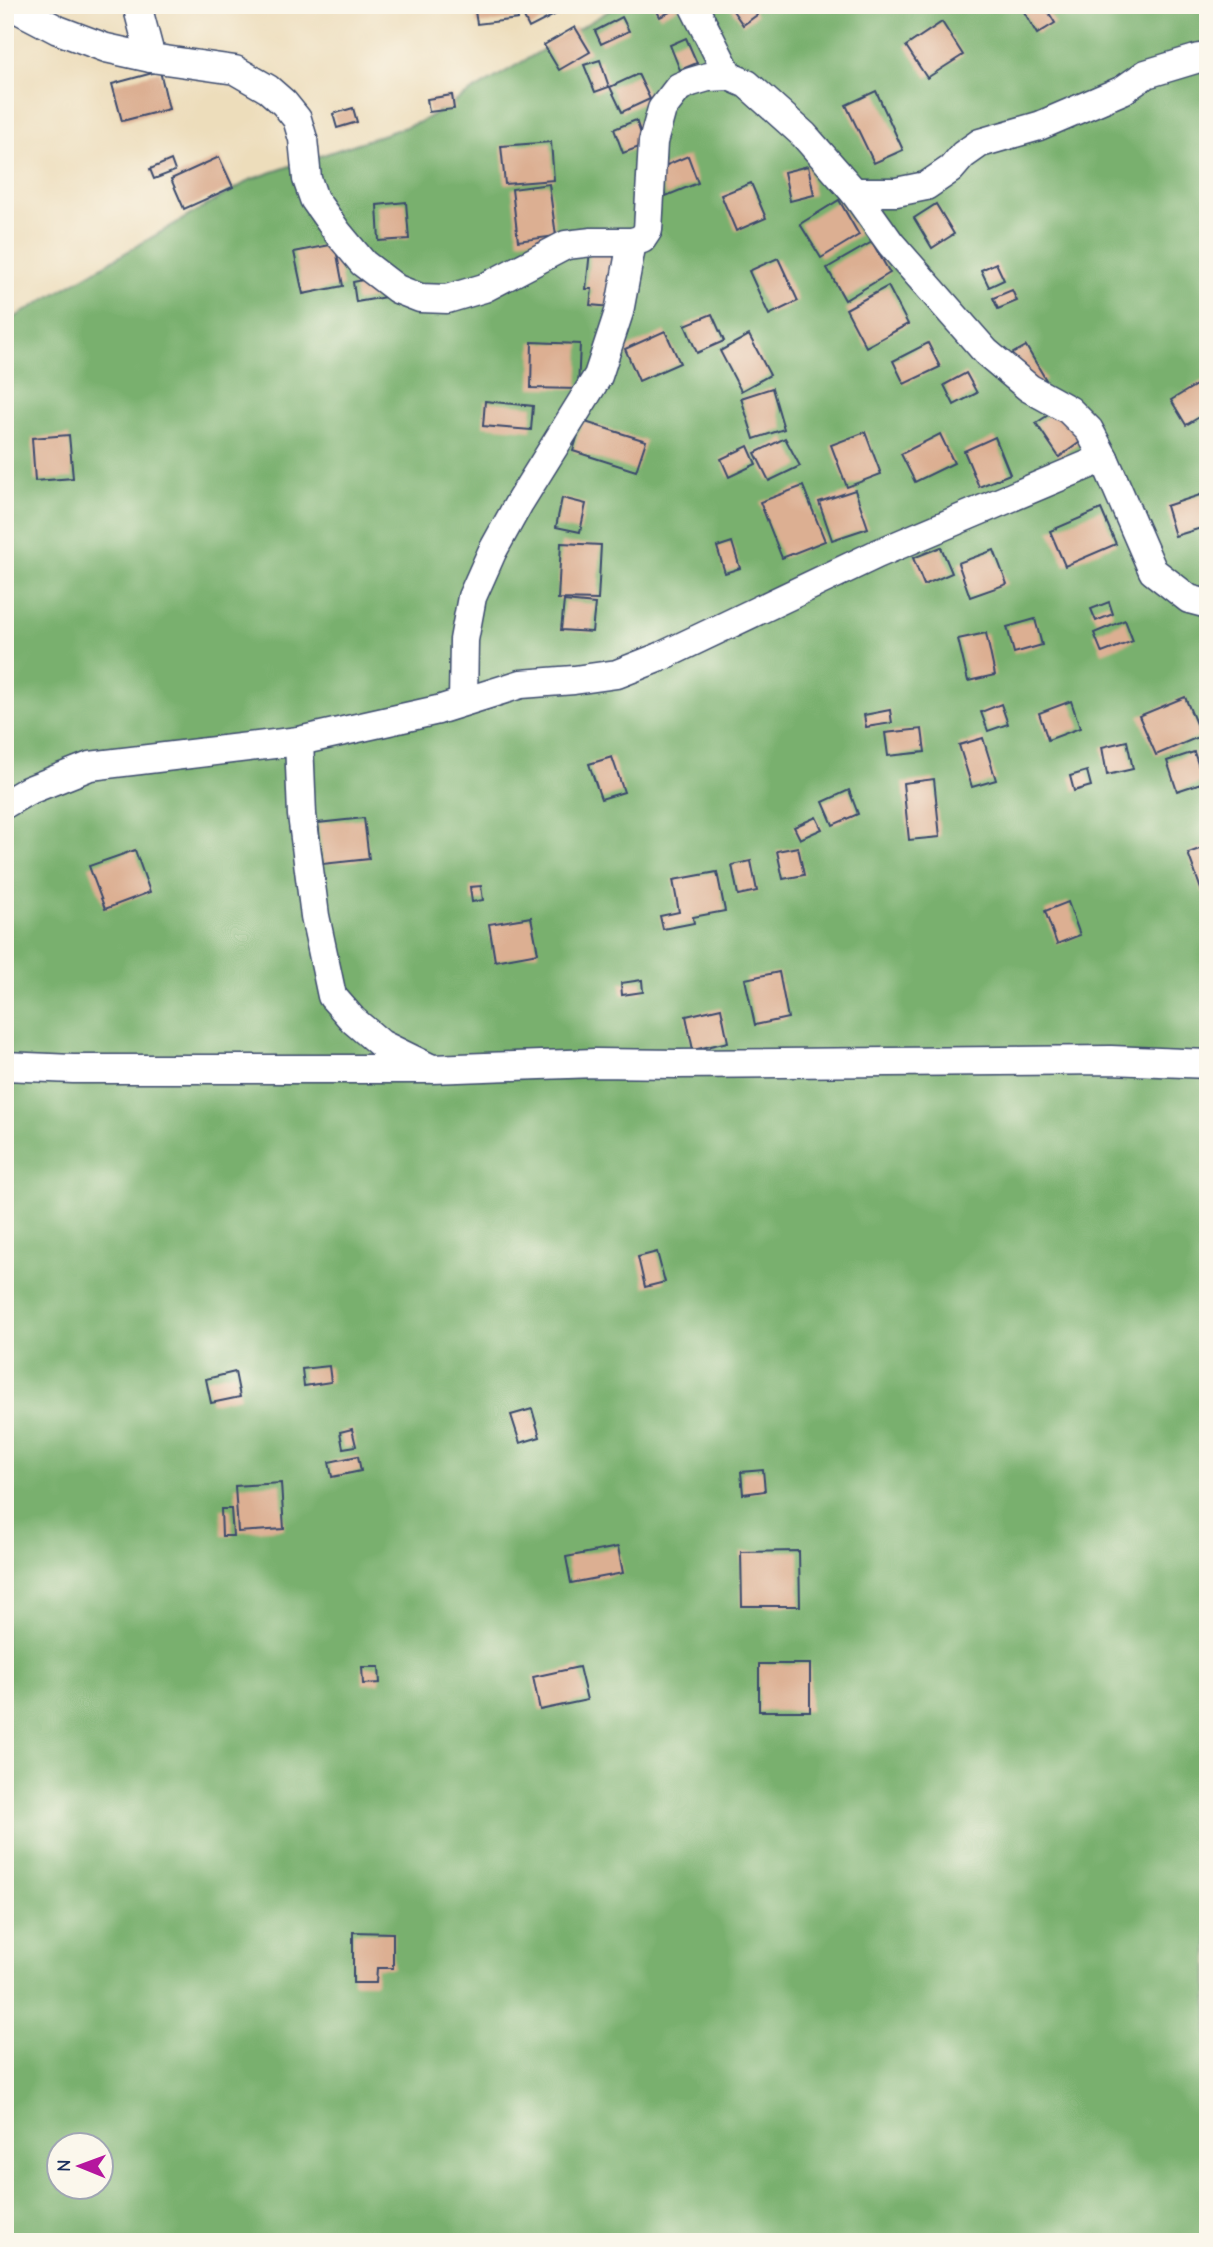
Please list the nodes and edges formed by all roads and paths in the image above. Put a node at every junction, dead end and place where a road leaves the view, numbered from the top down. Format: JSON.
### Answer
{"nodes":[{"id":1,"x":10,"y":5,"type":"edge"},
{"id":2,"x":137,"y":5,"type":"edge"},
{"id":3,"x":694,"y":5,"type":"edge"},
{"id":4,"x":151,"y":58,"type":"junction"},
{"id":5,"x":1199,"y":58,"type":"dead end"},
{"id":6,"x":729,"y":76,"type":"junction"},
{"id":7,"x":854,"y":192,"type":"junction"},
{"id":8,"x":632,"y":242,"type":"junction"},
{"id":9,"x":1104,"y":458,"type":"junction"},
{"id":10,"x":1208,"y":604,"type":"edge"},
{"id":11,"x":463,"y":701,"type":"junction"},
{"id":12,"x":299,"y":741,"type":"junction"},
{"id":13,"x":5,"y":804,"type":"edge"},
{"id":14,"x":1208,"y":1064,"type":"edge"},
{"id":15,"x":5,"y":1066,"type":"edge"},
{"id":16,"x":432,"y":1069,"type":"junction"}],
"edges":[{"from":1,"to":4,"type":"street"},
{"from":2,"to":4,"type":"street"},
{"from":3,"to":6,"type":"street"},
{"from":4,"to":8,"type":"street"},
{"from":5,"to":7,"type":"street"},
{"from":6,"to":7,"type":"street"},
{"from":6,"to":8,"type":"street"},
{"from":7,"to":9,"type":"street"},
{"from":8,"to":11,"type":"street"},
{"from":9,"to":10,"type":"street"},
{"from":9,"to":11,"type":"street"},
{"from":11,"to":12,"type":"street"},
{"from":12,"to":13,"type":"street"},
{"from":12,"to":16,"type":"street"},
{"from":14,"to":16,"type":"street"},
{"from":15,"to":16,"type":"street"}]}
